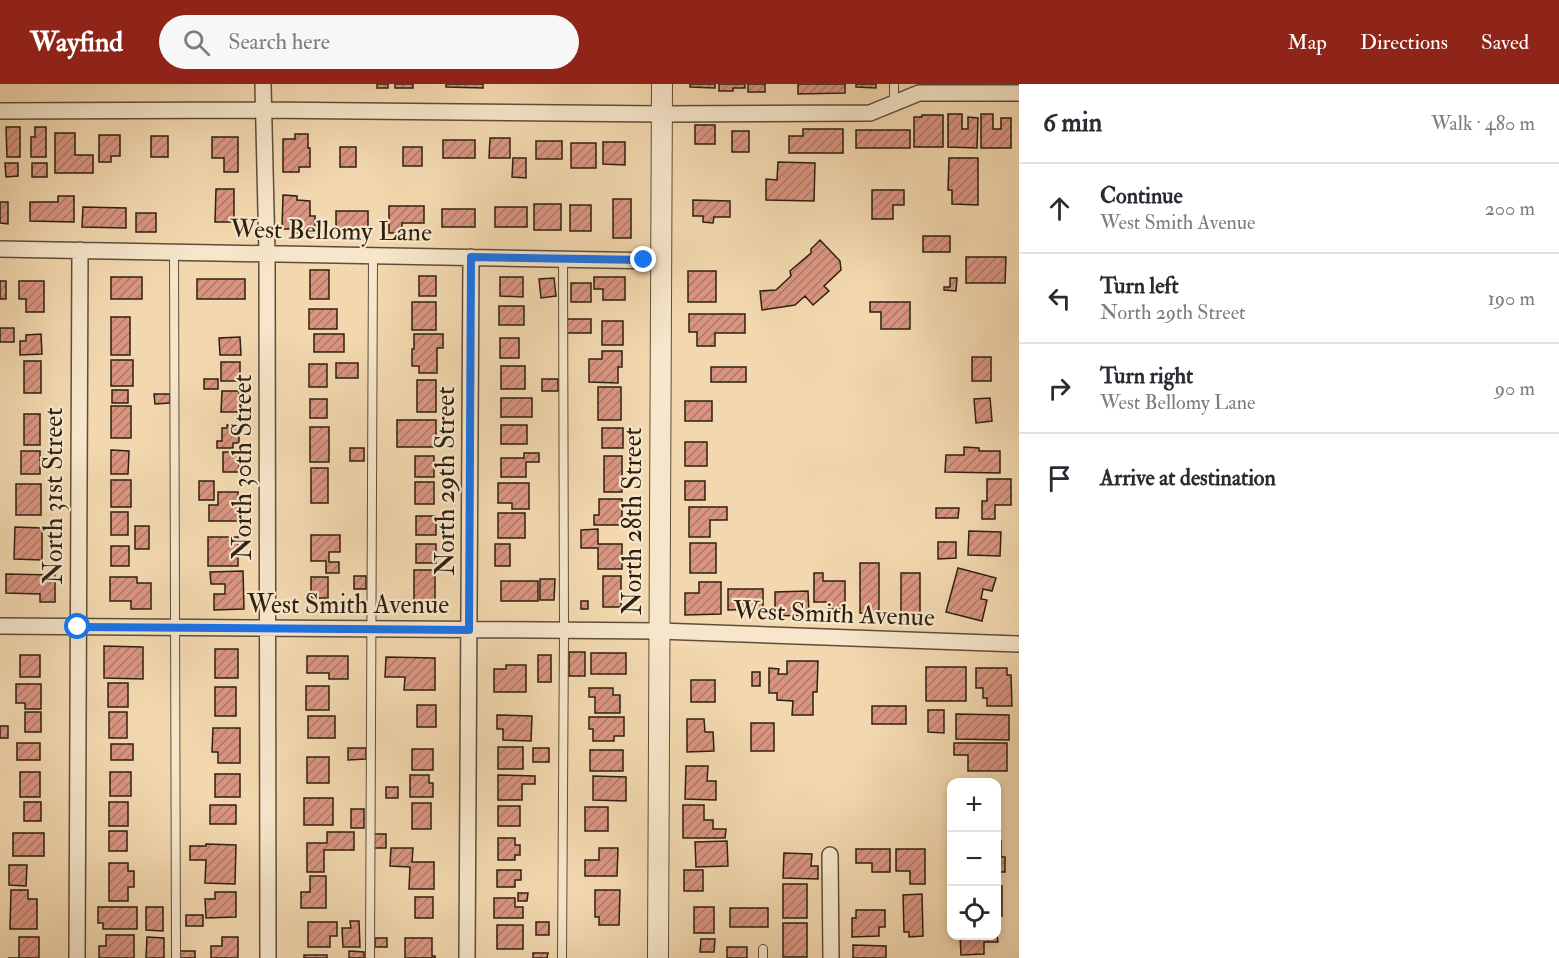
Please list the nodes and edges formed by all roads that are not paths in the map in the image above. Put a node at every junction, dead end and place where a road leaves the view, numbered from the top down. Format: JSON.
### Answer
{"nodes":[{"id":1,"x":263,"y":84,"type":"edge"},
{"id":2,"x":662,"y":84,"type":"edge"},
{"id":3,"x":894,"y":84,"type":"edge"},
{"id":4,"x":941,"y":88,"type":"edge"},
{"id":5,"x":1019,"y":93,"type":"edge"},
{"id":6,"x":894,"y":104,"type":"junction"},
{"id":7,"x":263,"y":110,"type":"junction"},
{"id":8,"x":0,"y":111,"type":"edge"},
{"id":9,"x":662,"y":114,"type":"junction"},
{"id":10,"x":0,"y":249,"type":"edge"},
{"id":11,"x":80,"y":250,"type":"junction"},
{"id":12,"x":174,"y":252,"type":"junction"},
{"id":13,"x":267,"y":254,"type":"junction"},
{"id":14,"x":373,"y":255,"type":"junction"},
{"id":15,"x":471,"y":257,"type":"junction"},
{"id":16,"x":564,"y":259,"type":"junction"},
{"id":17,"x":661,"y":261,"type":"junction"},
{"id":18,"x":0,"y":626,"type":"edge"},
{"id":19,"x":78,"y":627,"type":"junction"},
{"id":20,"x":175,"y":628,"type":"junction"},
{"id":21,"x":267,"y":629,"type":"junction"},
{"id":22,"x":372,"y":629,"type":"junction"},
{"id":23,"x":469,"y":630,"type":"junction"},
{"id":24,"x":564,"y":631,"type":"junction"},
{"id":25,"x":659,"y":632,"type":"junction"},
{"id":26,"x":1019,"y":644,"type":"edge"},
{"id":27,"x":830,"y":855,"type":"dead end"},
{"id":28,"x":76,"y":958,"type":"edge"},
{"id":29,"x":176,"y":958,"type":"edge"},
{"id":30,"x":268,"y":958,"type":"edge"},
{"id":31,"x":370,"y":958,"type":"edge"},
{"id":32,"x":467,"y":958,"type":"edge"},
{"id":33,"x":562,"y":958,"type":"edge"},
{"id":34,"x":658,"y":958,"type":"edge"},
{"id":35,"x":831,"y":958,"type":"edge"}],
"edges":[{"from":1,"to":7,"type":"street","name":"North 30th Street"},
{"from":2,"to":9,"type":"street","name":"North 28th Street"},
{"from":3,"to":6,"type":"lane"},
{"from":4,"to":5,"type":"street"},
{"from":4,"to":6,"type":"street"},
{"from":6,"to":9,"type":"street"},
{"from":7,"to":8,"type":"street"},
{"from":7,"to":9,"type":"street"},
{"from":7,"to":13,"type":"street","name":"North 30th Street"},
{"from":9,"to":17,"type":"street","name":"North 28th Street"},
{"from":10,"to":11,"type":"street","name":"West Bellomy Lane"},
{"from":11,"to":12,"type":"street","name":"West Bellomy Lane"},
{"from":11,"to":19,"type":"street","name":"North 31st Street"},
{"from":12,"to":13,"type":"street","name":"West Bellomy Lane"},
{"from":12,"to":20,"type":"lane"},
{"from":13,"to":14,"type":"street","name":"West Bellomy Lane"},
{"from":13,"to":21,"type":"street","name":"North 30th Street"},
{"from":14,"to":15,"type":"street","name":"West Bellomy Lane"},
{"from":14,"to":22,"type":"lane"},
{"from":15,"to":16,"type":"street","name":"West Bellomy Lane"},
{"from":15,"to":23,"type":"street","name":"North 29th Street"},
{"from":16,"to":17,"type":"street","name":"West Bellomy Lane"},
{"from":16,"to":24,"type":"lane"},
{"from":17,"to":25,"type":"street","name":"North 28th Street"},
{"from":18,"to":19,"type":"street","name":"West Smith Avenue"},
{"from":19,"to":20,"type":"street","name":"West Smith Avenue"},
{"from":19,"to":28,"type":"street","name":"North 31st Street"},
{"from":20,"to":21,"type":"street","name":"West Smith Avenue"},
{"from":20,"to":29,"type":"lane"},
{"from":21,"to":22,"type":"street","name":"West Smith Avenue"},
{"from":21,"to":30,"type":"street","name":"North 30th Street"},
{"from":22,"to":23,"type":"street","name":"West Smith Avenue"},
{"from":22,"to":31,"type":"lane"},
{"from":23,"to":24,"type":"street","name":"West Smith Avenue"},
{"from":23,"to":32,"type":"street","name":"North 29th Street"},
{"from":24,"to":25,"type":"street","name":"West Smith Avenue"},
{"from":24,"to":33,"type":"lane"},
{"from":25,"to":26,"type":"street","name":"West Smith Avenue"},
{"from":25,"to":34,"type":"street","name":"North 28th Street"},
{"from":27,"to":35,"type":"street"}]}
